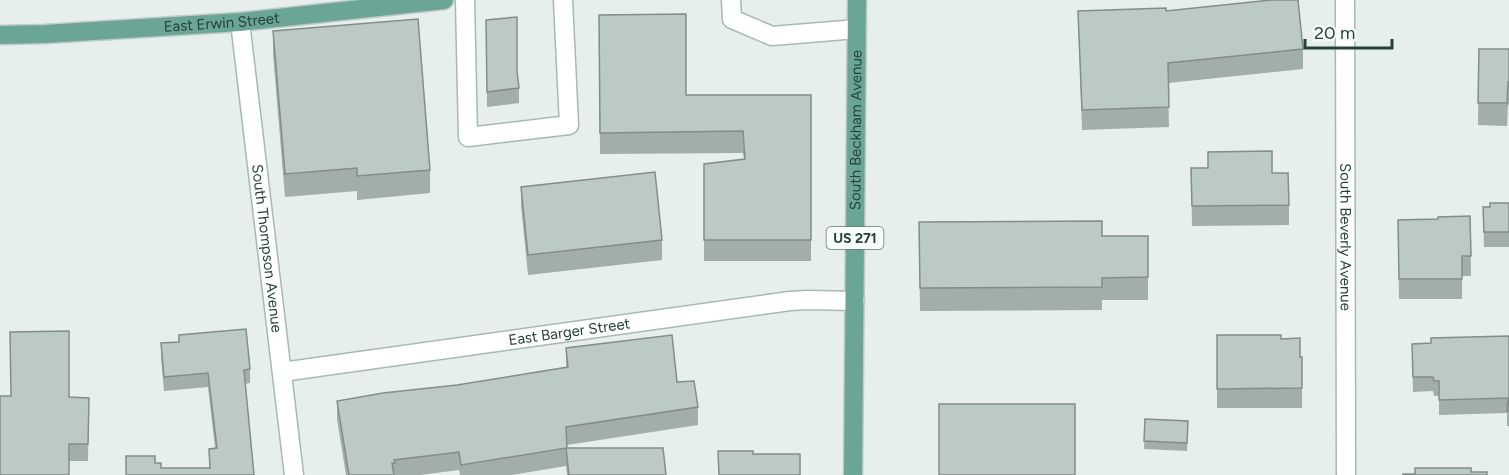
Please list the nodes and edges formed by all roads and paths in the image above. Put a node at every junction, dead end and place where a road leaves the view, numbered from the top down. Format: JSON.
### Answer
{"nodes":[{"id":1,"x":444,"y":0,"type":"edge"},
{"id":2,"x":465,"y":0,"type":"edge"},
{"id":3,"x":563,"y":0,"type":"edge"},
{"id":4,"x":731,"y":0,"type":"edge"},
{"id":5,"x":857,"y":0,"type":"edge"},
{"id":6,"x":1345,"y":0,"type":"edge"},
{"id":7,"x":240,"y":22,"type":"junction"},
{"id":8,"x":857,"y":29,"type":"junction"},
{"id":9,"x":0,"y":35,"type":"edge"},
{"id":10,"x":855,"y":301,"type":"junction"},
{"id":11,"x":282,"y":372,"type":"junction"},
{"id":12,"x":294,"y":475,"type":"edge"},
{"id":13,"x":853,"y":475,"type":"edge"},
{"id":14,"x":1346,"y":475,"type":"edge"}],
"edges":[{"from":1,"to":7,"type":"main road","name":"East Erwin Street"},
{"from":2,"to":3,"type":"street"},
{"from":4,"to":8,"type":"street"},
{"from":5,"to":8,"type":"main road","name":"South Beckham Avenue","number":"US 271"},
{"from":6,"to":14,"type":"street","name":"South Beverly Avenue"},
{"from":7,"to":9,"type":"main road","name":"East Erwin Street"},
{"from":7,"to":11,"type":"street","name":"South Thompson Avenue"},
{"from":8,"to":10,"type":"main road","name":"South Beckham Avenue","number":"US 271"},
{"from":10,"to":11,"type":"street","name":"East Barger Street"},
{"from":10,"to":13,"type":"main road","name":"South Beckham Avenue","number":"US 271"},
{"from":11,"to":12,"type":"street","name":"South Thompson Avenue"}]}
